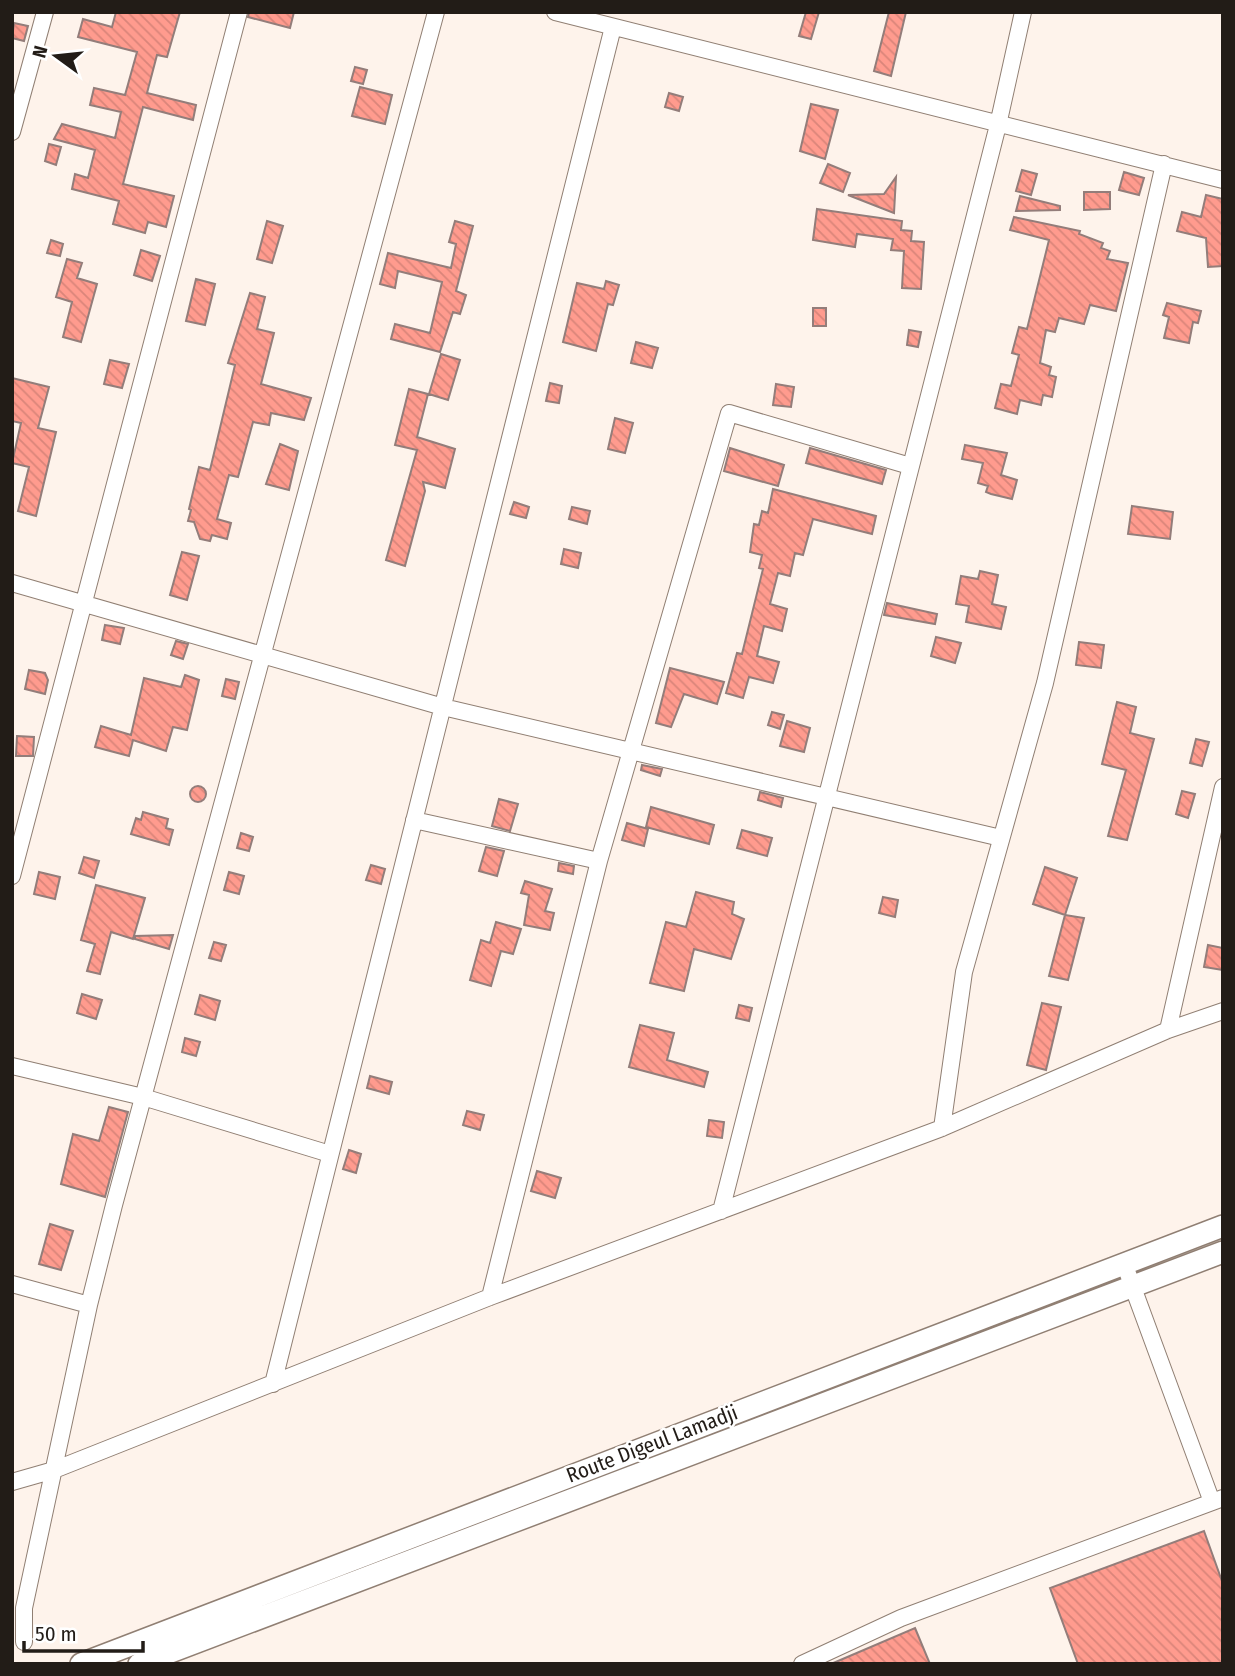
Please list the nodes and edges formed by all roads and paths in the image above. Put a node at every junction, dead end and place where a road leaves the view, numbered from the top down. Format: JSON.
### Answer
{"nodes":[{"id":1,"x":45,"y":12,"type":"edge"},
{"id":2,"x":239,"y":12,"type":"edge"},
{"id":3,"x":436,"y":12,"type":"edge"},
{"id":4,"x":555,"y":12,"type":"edge"},
{"id":5,"x":1023,"y":12,"type":"edge"},
{"id":6,"x":613,"y":27,"type":"junction"},
{"id":7,"x":999,"y":125,"type":"junction"},
{"id":8,"x":12,"y":132,"type":"edge"},
{"id":9,"x":1164,"y":164,"type":"junction"},
{"id":10,"x":1223,"y":180,"type":"edge"},
{"id":11,"x":911,"y":466,"type":"junction"},
{"id":12,"x":12,"y":583,"type":"edge"},
{"id":13,"x":85,"y":603,"type":"junction"},
{"id":14,"x":261,"y":657,"type":"junction"},
{"id":15,"x":443,"y":707,"type":"junction"},
{"id":16,"x":631,"y":751,"type":"junction"},
{"id":17,"x":1223,"y":787,"type":"edge"},
{"id":18,"x":825,"y":797,"type":"junction"},
{"id":19,"x":414,"y":820,"type":"junction"},
{"id":20,"x":1001,"y":838,"type":"junction"},
{"id":21,"x":599,"y":861,"type":"junction"},
{"id":22,"x":12,"y":876,"type":"edge"},
{"id":23,"x":1223,"y":1011,"type":"edge"},
{"id":24,"x":1168,"y":1030,"type":"junction"},
{"id":25,"x":12,"y":1066,"type":"edge"},
{"id":26,"x":143,"y":1097,"type":"junction"},
{"id":27,"x":942,"y":1128,"type":"junction"},
{"id":28,"x":330,"y":1154,"type":"junction"},
{"id":29,"x":721,"y":1211,"type":"junction"},
{"id":30,"x":1223,"y":1226,"type":"edge"},
{"id":31,"x":1223,"y":1252,"type":"edge"},
{"id":32,"x":1124,"y":1263,"type":"junction"},
{"id":33,"x":12,"y":1284,"type":"edge"},
{"id":34,"x":1133,"y":1286,"type":"junction"},
{"id":35,"x":490,"y":1297,"type":"junction"},
{"id":36,"x":89,"y":1305,"type":"junction"},
{"id":37,"x":273,"y":1384,"type":"junction"},
{"id":38,"x":54,"y":1470,"type":"junction"},
{"id":39,"x":12,"y":1482,"type":"edge"},
{"id":40,"x":1217,"y":1500,"type":"edge"},
{"id":41,"x":24,"y":1642,"type":"dead end"},
{"id":42,"x":81,"y":1664,"type":"edge"},
{"id":43,"x":139,"y":1664,"type":"edge"},
{"id":44,"x":802,"y":1664,"type":"edge"}],
"edges":[{"from":1,"to":8,"type":"street"},
{"from":2,"to":13,"type":"street"},
{"from":3,"to":14,"type":"street"},
{"from":4,"to":6,"type":"street"},
{"from":5,"to":7,"type":"street"},
{"from":6,"to":7,"type":"street"},
{"from":6,"to":15,"type":"street"},
{"from":7,"to":9,"type":"street"},
{"from":7,"to":11,"type":"street"},
{"from":9,"to":10,"type":"street"},
{"from":9,"to":20,"type":"street"},
{"from":11,"to":16,"type":"street"},
{"from":11,"to":18,"type":"street"},
{"from":12,"to":13,"type":"street"},
{"from":13,"to":14,"type":"street"},
{"from":13,"to":22,"type":"street"},
{"from":14,"to":15,"type":"street"},
{"from":14,"to":26,"type":"street"},
{"from":15,"to":16,"type":"street"},
{"from":15,"to":19,"type":"street"},
{"from":16,"to":18,"type":"street"},
{"from":16,"to":21,"type":"street"},
{"from":17,"to":24,"type":"street"},
{"from":18,"to":20,"type":"street"},
{"from":18,"to":29,"type":"street"},
{"from":19,"to":21,"type":"street"},
{"from":19,"to":28,"type":"street"},
{"from":20,"to":27,"type":"street"},
{"from":21,"to":35,"type":"street"},
{"from":23,"to":24,"type":"street"},
{"from":24,"to":27,"type":"street"},
{"from":25,"to":26,"type":"street"},
{"from":26,"to":28,"type":"street"},
{"from":26,"to":36,"type":"street"},
{"from":27,"to":29,"type":"street"},
{"from":28,"to":37,"type":"street"},
{"from":29,"to":35,"type":"street"},
{"from":30,"to":32,"type":"main road","name":"Route Digeul Lamadji"},
{"from":31,"to":34,"type":"main road","name":"Route Digeul Lamadji"},
{"from":32,"to":34,"type":"street"},
{"from":32,"to":42,"type":"main road","name":"Route Digeul Lamadji"},
{"from":33,"to":36,"type":"street"},
{"from":34,"to":40,"type":"street"},
{"from":34,"to":43,"type":"main road","name":"Route Digeul Lamadji"},
{"from":35,"to":37,"type":"street"},
{"from":36,"to":38,"type":"street"},
{"from":37,"to":38,"type":"street"},
{"from":38,"to":39,"type":"street"},
{"from":38,"to":41,"type":"street"},
{"from":40,"to":44,"type":"street"}]}
